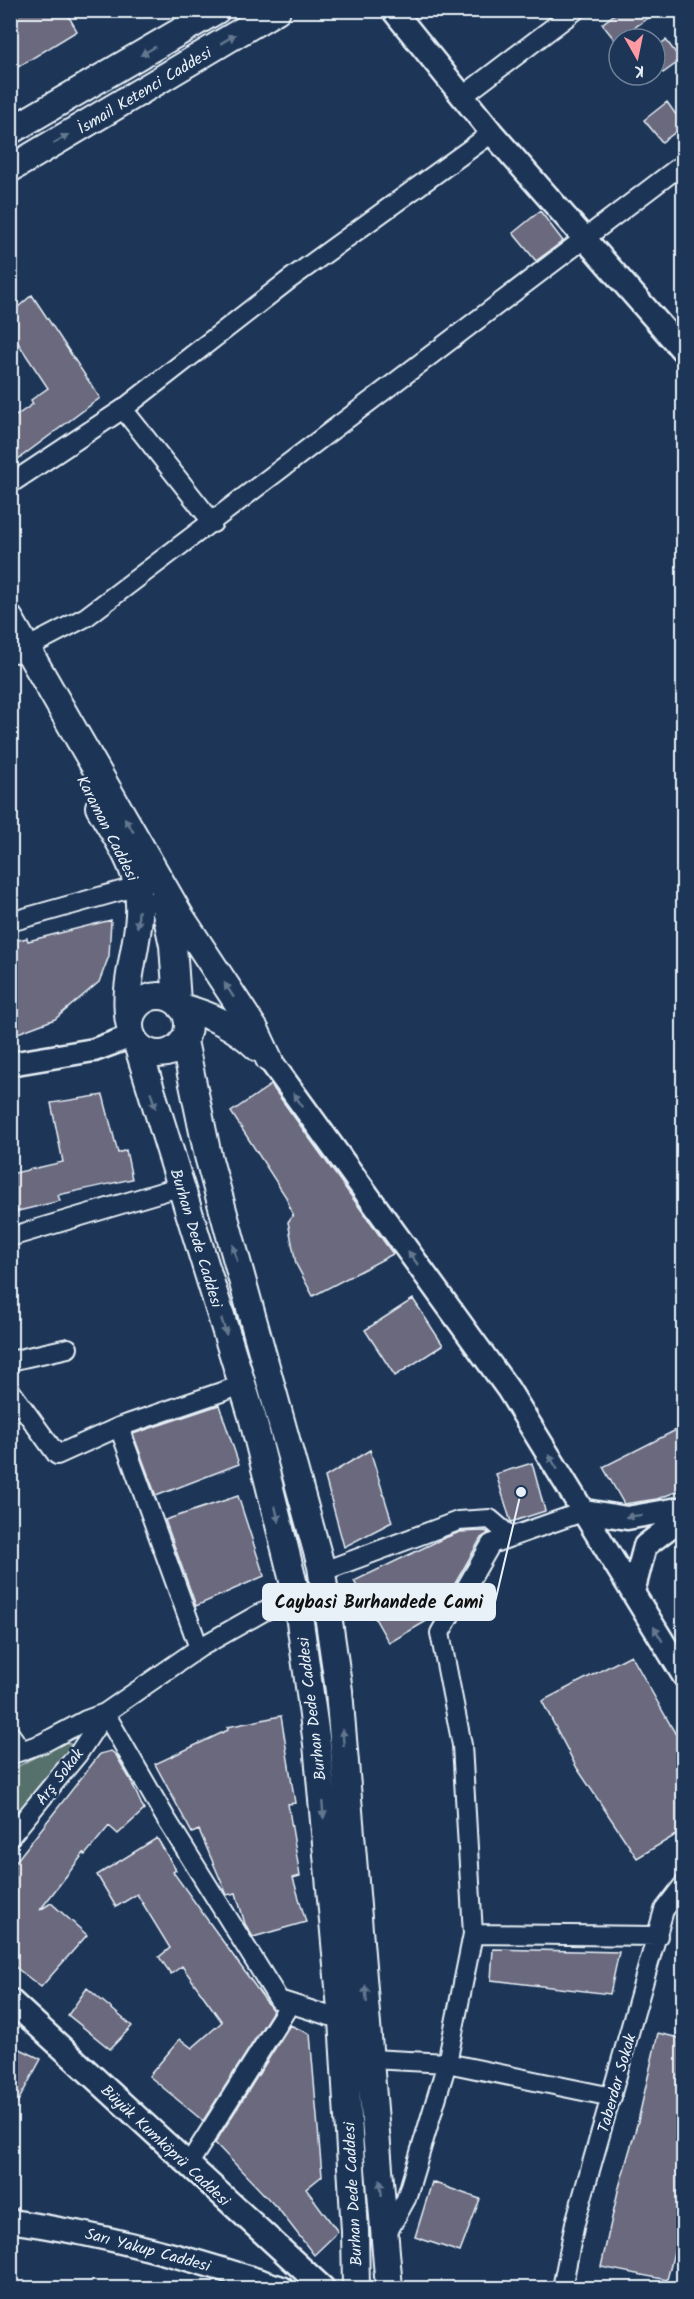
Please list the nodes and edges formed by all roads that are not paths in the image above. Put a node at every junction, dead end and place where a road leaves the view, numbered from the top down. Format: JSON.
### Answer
{"nodes":[{"id":1,"x":217,"y":10,"type":"edge"},
{"id":2,"x":277,"y":10,"type":"edge"},
{"id":3,"x":393,"y":10,"type":"edge"},
{"id":4,"x":576,"y":10,"type":"edge"},
{"id":5,"x":463,"y":96,"type":"junction"},
{"id":6,"x":10,"y":131,"type":"edge"},
{"id":7,"x":492,"y":133,"type":"junction"},
{"id":8,"x":684,"y":163,"type":"edge"},
{"id":9,"x":10,"y":169,"type":"edge"},
{"id":10,"x":585,"y":237,"type":"junction"},
{"id":11,"x":684,"y":352,"type":"edge"},
{"id":12,"x":123,"y":409,"type":"junction"},
{"id":13,"x":10,"y":484,"type":"edge"},
{"id":14,"x":213,"y":523,"type":"junction"},
{"id":15,"x":10,"y":619,"type":"edge"},
{"id":16,"x":18,"y":649,"type":"edge"},
{"id":17,"x":148,"y":881,"type":"junction"},
{"id":18,"x":10,"y":922,"type":"edge"},
{"id":19,"x":179,"y":1005,"type":"junction"},
{"id":20,"x":133,"y":1036,"type":"junction"},
{"id":21,"x":184,"y":1041,"type":"junction"},
{"id":22,"x":268,"y":1059,"type":"junction"},
{"id":23,"x":10,"y":1064,"type":"edge"},
{"id":24,"x":182,"y":1186,"type":"junction"},
{"id":25,"x":10,"y":1238,"type":"edge"},
{"id":26,"x":68,"y":1347,"type":"dead end"},
{"id":27,"x":10,"y":1360,"type":"edge"},
{"id":28,"x":242,"y":1385,"type":"junction"},
{"id":29,"x":10,"y":1390,"type":"edge"},
{"id":30,"x":119,"y":1427,"type":"junction"},
{"id":31,"x":684,"y":1508,"type":"edge"},
{"id":32,"x":585,"y":1511,"type":"junction"},
{"id":33,"x":684,"y":1516,"type":"edge"},
{"id":34,"x":510,"y":1536,"type":"junction"},
{"id":35,"x":321,"y":1572,"type":"junction"},
{"id":36,"x":633,"y":1592,"type":"junction"},
{"id":37,"x":296,"y":1593,"type":"junction"},
{"id":38,"x":199,"y":1648,"type":"junction"},
{"id":39,"x":684,"y":1676,"type":"edge"},
{"id":40,"x":105,"y":1713,"type":"junction"},
{"id":41,"x":10,"y":1734,"type":"edge"},
{"id":42,"x":16,"y":1753,"type":"edge"},
{"id":43,"x":10,"y":1837,"type":"edge"},
{"id":44,"x":684,"y":1884,"type":"edge"},
{"id":45,"x":473,"y":1934,"type":"junction"},
{"id":46,"x":658,"y":1936,"type":"junction"},
{"id":47,"x":10,"y":2000,"type":"edge"},
{"id":48,"x":290,"y":2004,"type":"junction"},
{"id":49,"x":342,"y":2019,"type":"junction"},
{"id":50,"x":371,"y":2059,"type":"junction"},
{"id":51,"x":447,"y":2063,"type":"junction"},
{"id":52,"x":612,"y":2097,"type":"junction"},
{"id":53,"x":188,"y":2165,"type":"junction"},
{"id":54,"x":10,"y":2221,"type":"edge"},
{"id":55,"x":385,"y":2237,"type":"junction"},
{"id":56,"x":282,"y":2289,"type":"edge"},
{"id":57,"x":323,"y":2289,"type":"edge"},
{"id":58,"x":356,"y":2289,"type":"edge"},
{"id":59,"x":389,"y":2289,"type":"edge"},
{"id":60,"x":562,"y":2289,"type":"edge"}],
"edges":[{"from":1,"to":6,"type":"main road","name":"İsmail Ketenci Caddesi","one_way":true},
{"from":9,"to":2,"type":"main road","name":"İsmail Ketenci Caddesi","one_way":true},
{"from":3,"to":5,"type":"street"},
{"from":4,"to":5,"type":"street"},
{"from":5,"to":7,"type":"street"},
{"from":7,"to":10,"type":"street"},
{"from":7,"to":12,"type":"street"},
{"from":8,"to":10,"type":"street"},
{"from":10,"to":11,"type":"street"},
{"from":10,"to":14,"type":"street"},
{"from":12,"to":13,"type":"street"},
{"from":12,"to":14,"type":"street"},
{"from":14,"to":16,"type":"street"},
{"from":15,"to":16,"type":"main road","name":"Karaman Caddesi"},
{"from":16,"to":17,"type":"main road","name":"Karaman Caddesi"},
{"from":17,"to":18,"type":"street"},
{"from":17,"to":19,"type":"main road","name":"Karaman Caddesi"},
{"from":17,"to":20,"type":"main road","name":"Karaman Caddesi","one_way":true},
{"from":22,"to":17,"type":"main road","name":"Karaman Caddesi","one_way":true},
{"from":19,"to":20,"type":"main road"},
{"from":19,"to":21,"type":"main road"},
{"from":19,"to":22,"type":"main road"},
{"from":20,"to":21,"type":"main road"},
{"from":20,"to":23,"type":"street"},
{"from":20,"to":24,"type":"main road","name":"Burhan Dede Caddesi","one_way":true},
{"from":35,"to":21,"type":"main road","name":"Burhan Dede Caddesi","one_way":true},
{"from":32,"to":22,"type":"street","one_way":true},
{"from":24,"to":25,"type":"street"},
{"from":24,"to":28,"type":"main road","name":"Burhan Dede Caddesi","one_way":true},
{"from":26,"to":27,"type":"street"},
{"from":28,"to":30,"type":"street"},
{"from":28,"to":37,"type":"main road","name":"Burhan Dede Caddesi","one_way":true},
{"from":29,"to":30,"type":"street"},
{"from":30,"to":38,"type":"street"},
{"from":31,"to":32,"type":"street","one_way":true},
{"from":32,"to":34,"type":"street"},
{"from":32,"to":36,"type":"street"},
{"from":33,"to":36,"type":"street"},
{"from":34,"to":35,"type":"street"},
{"from":34,"to":45,"type":"street"},
{"from":50,"to":35,"type":"main road","name":"Burhan Dede Caddesi","one_way":true},
{"from":39,"to":36,"type":"street","one_way":true},
{"from":37,"to":38,"type":"street"},
{"from":37,"to":49,"type":"main road","name":"Burhan Dede Caddesi","one_way":true},
{"from":38,"to":40,"type":"street"},
{"from":40,"to":42,"type":"street"},
{"from":40,"to":43,"type":"street","name":"Arş Sokak"},
{"from":40,"to":48,"type":"street"},
{"from":41,"to":42,"type":"street"},
{"from":44,"to":46,"type":"street","name":"Taberdar Sokak"},
{"from":45,"to":46,"type":"street"},
{"from":45,"to":51,"type":"street"},
{"from":46,"to":52,"type":"street","name":"Taberdar Sokak"},
{"from":47,"to":53,"type":"street","name":"Büyük Kumköprü Caddesi"},
{"from":48,"to":49,"type":"street"},
{"from":48,"to":53,"type":"street"},
{"from":49,"to":58,"type":"main road","name":"Burhan Dede Caddesi"},
{"from":50,"to":51,"type":"street"},
{"from":55,"to":50,"type":"main road","name":"Burhan Dede Caddesi","one_way":true},
{"from":51,"to":52,"type":"street"},
{"from":51,"to":55,"type":"street"},
{"from":52,"to":60,"type":"street","name":"Taberdar Sokak"},
{"from":53,"to":57,"type":"street","name":"Büyük Kumköprü Caddesi"},
{"from":54,"to":56,"type":"street","name":"Sarı Yakup Caddesi"},
{"from":55,"to":59,"type":"main road","name":"Burhan Dede Caddesi"}]}
